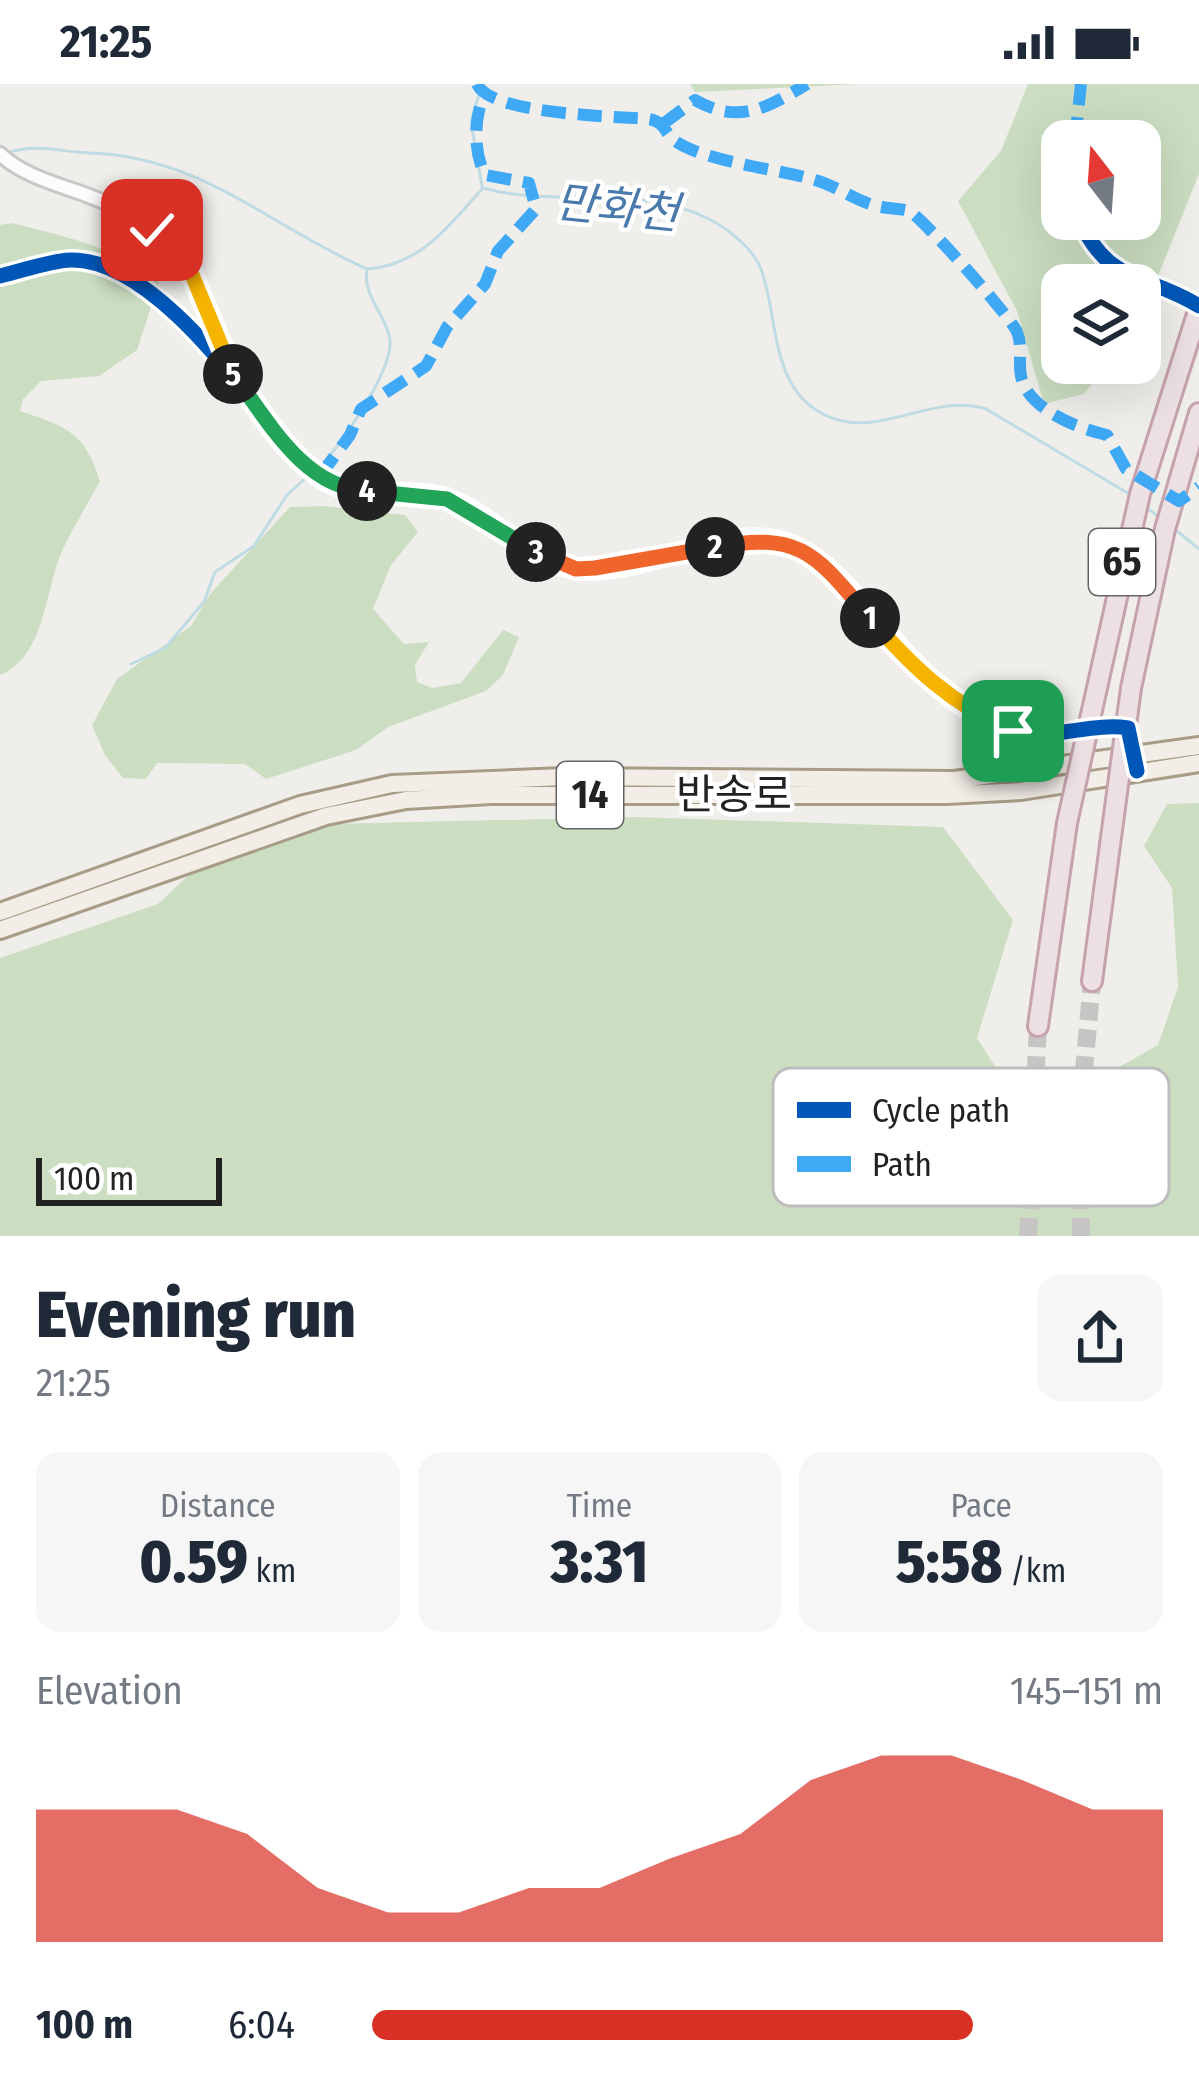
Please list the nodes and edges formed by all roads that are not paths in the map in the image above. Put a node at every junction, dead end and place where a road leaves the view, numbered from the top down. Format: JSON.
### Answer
{"nodes":[{"id":1,"x":3,"y":157,"type":"edge"},
{"id":2,"x":0,"y":276,"type":"edge"},
{"id":3,"x":1199,"y":308,"type":"edge"},
{"id":4,"x":213,"y":326,"type":"junction"},
{"id":5,"x":197,"y":337,"type":"junction"},
{"id":6,"x":226,"y":365,"type":"junction"},
{"id":7,"x":1199,"y":413,"type":"edge"},
{"id":8,"x":1199,"y":746,"type":"edge"},
{"id":9,"x":1137,"y":763,"type":"junction"},
{"id":10,"x":1199,"y":763,"type":"edge"},
{"id":11,"x":0,"y":912,"type":"edge"},
{"id":12,"x":0,"y":930,"type":"edge"},
{"id":13,"x":1091,"y":980,"type":"tunnel mouth"},
{"id":14,"x":1038,"y":1026,"type":"tunnel mouth"}],
"edges":[{"from":1,"to":4,"type":"street"},
{"from":2,"to":5,"type":"street"},
{"from":3,"to":14,"type":"highway","number":"65","bridge":true},
{"from":4,"to":5,"type":"street"},
{"from":4,"to":6,"type":"street"},
{"from":5,"to":6,"type":"street"},
{"from":6,"to":9,"type":"street"},
{"from":7,"to":13,"type":"highway","number":"65","bridge":true},
{"from":8,"to":9,"type":"main road","name":"반송로","number":"14"},
{"from":9,"to":10,"type":"main road","name":"반송로","number":"14"},
{"from":9,"to":11,"type":"main road","name":"반송로","number":"14"},
{"from":9,"to":12,"type":"main road","name":"반송로","number":"14"}]}
